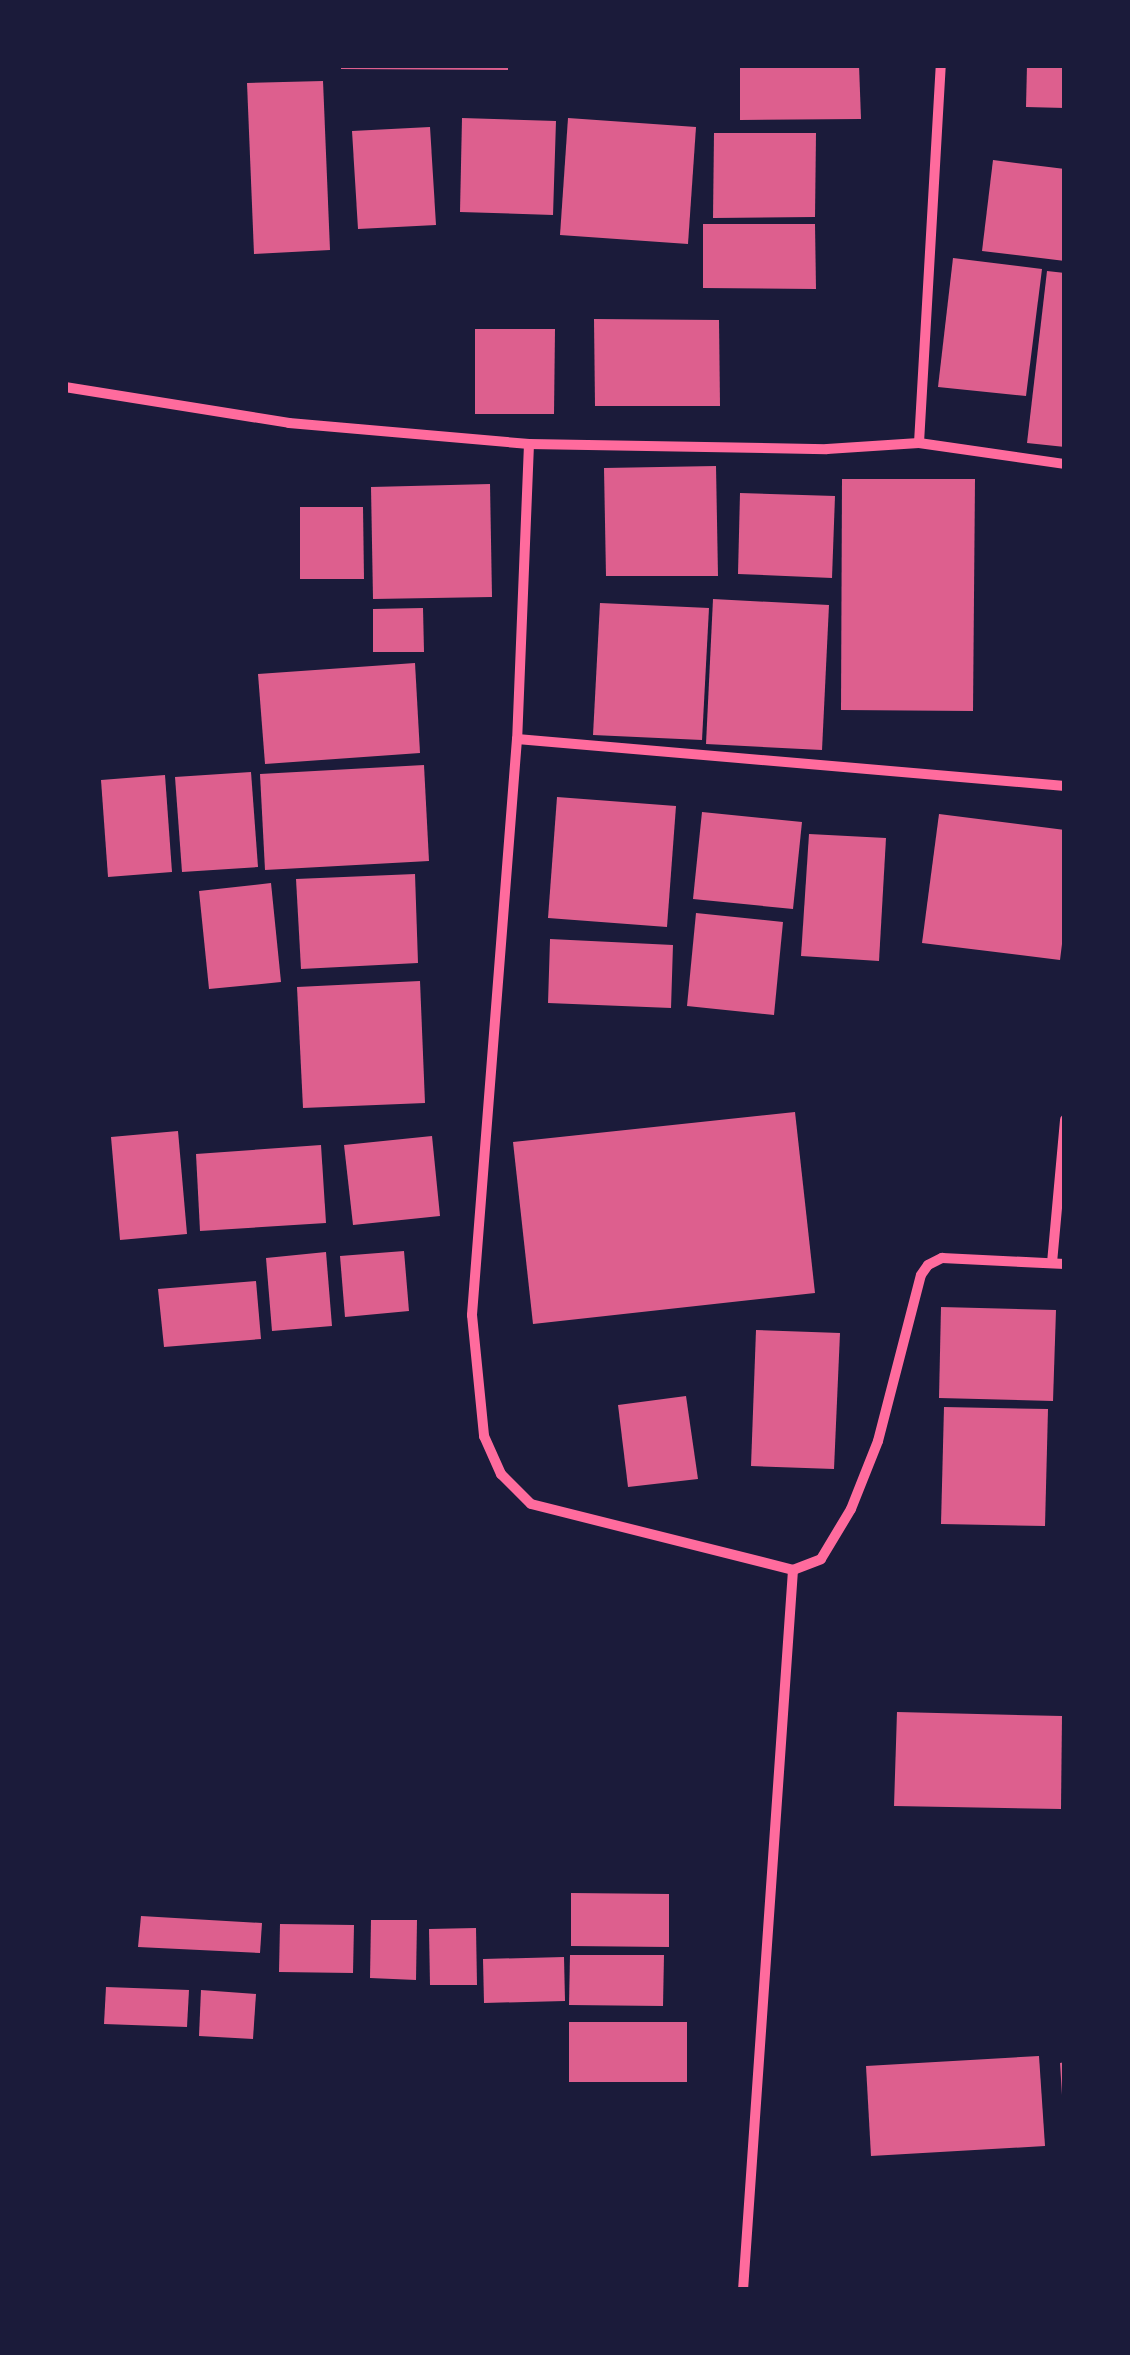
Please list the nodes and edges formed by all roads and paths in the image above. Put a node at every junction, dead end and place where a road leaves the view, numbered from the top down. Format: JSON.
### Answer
{"nodes":[{"id":1,"x":941,"y":65,"type":"edge"},
{"id":2,"x":65,"y":388,"type":"edge"},
{"id":3,"x":919,"y":443,"type":"junction"},
{"id":4,"x":529,"y":444,"type":"junction"},
{"id":5,"x":1065,"y":464,"type":"edge"},
{"id":6,"x":516,"y":739,"type":"junction"},
{"id":7,"x":1065,"y":786,"type":"edge"},
{"id":8,"x":1065,"y":1120,"type":"edge"},
{"id":9,"x":1052,"y":1263,"type":"junction"},
{"id":10,"x":1065,"y":1264,"type":"edge"},
{"id":11,"x":793,"y":1570,"type":"junction"},
{"id":12,"x":743,"y":2290,"type":"edge"}],
"edges":[{"from":1,"to":3,"type":"street"},
{"from":2,"to":4,"type":"street"},
{"from":3,"to":4,"type":"street"},
{"from":3,"to":5,"type":"street"},
{"from":4,"to":6,"type":"street"},
{"from":6,"to":7,"type":"street"},
{"from":6,"to":11,"type":"street"},
{"from":8,"to":9,"type":"street"},
{"from":9,"to":10,"type":"street"},
{"from":9,"to":11,"type":"street"},
{"from":11,"to":12,"type":"street"}]}
